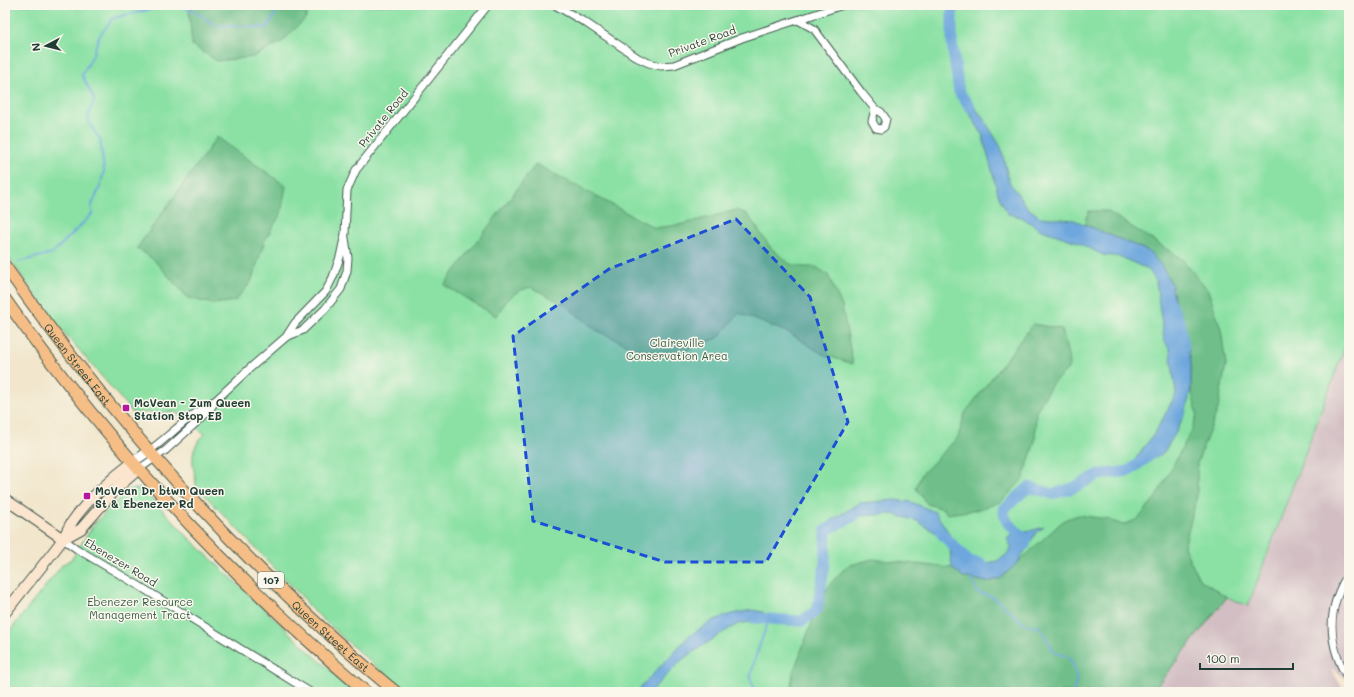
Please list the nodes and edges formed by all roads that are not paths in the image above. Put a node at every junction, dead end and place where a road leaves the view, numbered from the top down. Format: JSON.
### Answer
{"nodes":[{"id":1,"x":488,"y":5,"type":"edge"},
{"id":2,"x":555,"y":5,"type":"edge"},
{"id":3,"x":843,"y":5,"type":"edge"},
{"id":4,"x":798,"y":20,"type":"junction"},
{"id":5,"x":875,"y":109,"type":"dead end"},
{"id":6,"x":345,"y":234,"type":"junction"},
{"id":7,"x":5,"y":266,"type":"edge"},
{"id":8,"x":8,"y":303,"type":"edge"},
{"id":9,"x":286,"y":337,"type":"junction"},
{"id":10,"x":152,"y":454,"type":"junction"},
{"id":11,"x":136,"y":466,"type":"junction"},
{"id":12,"x":5,"y":499,"type":"edge"},
{"id":13,"x":63,"y":539,"type":"junction"},
{"id":14,"x":1349,"y":573,"type":"edge"},
{"id":15,"x":5,"y":613,"type":"edge"},
{"id":16,"x":1349,"y":680,"type":"edge"},
{"id":17,"x":310,"y":692,"type":"edge"},
{"id":18,"x":366,"y":692,"type":"edge"},
{"id":19,"x":396,"y":692,"type":"edge"}],
"edges":[{"from":1,"to":6,"type":"street","name":"Private Road"},
{"from":2,"to":4,"type":"street","name":"Private Road"},
{"from":3,"to":4,"type":"street","name":"Private Road"},
{"from":4,"to":5,"type":"street"},
{"from":6,"to":9,"type":"street"},
{"from":6,"to":9,"type":"street"},
{"from":7,"to":10,"type":"main road","name":"Queen Street East","number":"107"},
{"from":8,"to":11,"type":"main road","name":"Queen Street East","number":"107"},
{"from":9,"to":10,"type":"street"},
{"from":10,"to":11,"type":"street"},
{"from":10,"to":19,"type":"main road","name":"Queen Street East","number":"107"},
{"from":11,"to":13,"type":"main road"},
{"from":11,"to":18,"type":"main road","name":"Queen Street East","number":"107"},
{"from":12,"to":13,"type":"main road","name":"Ebenezer Road"},
{"from":13,"to":15,"type":"main road"},
{"from":13,"to":17,"type":"street","name":"Ebenezer Road"},
{"from":14,"to":16,"type":"street"}]}
